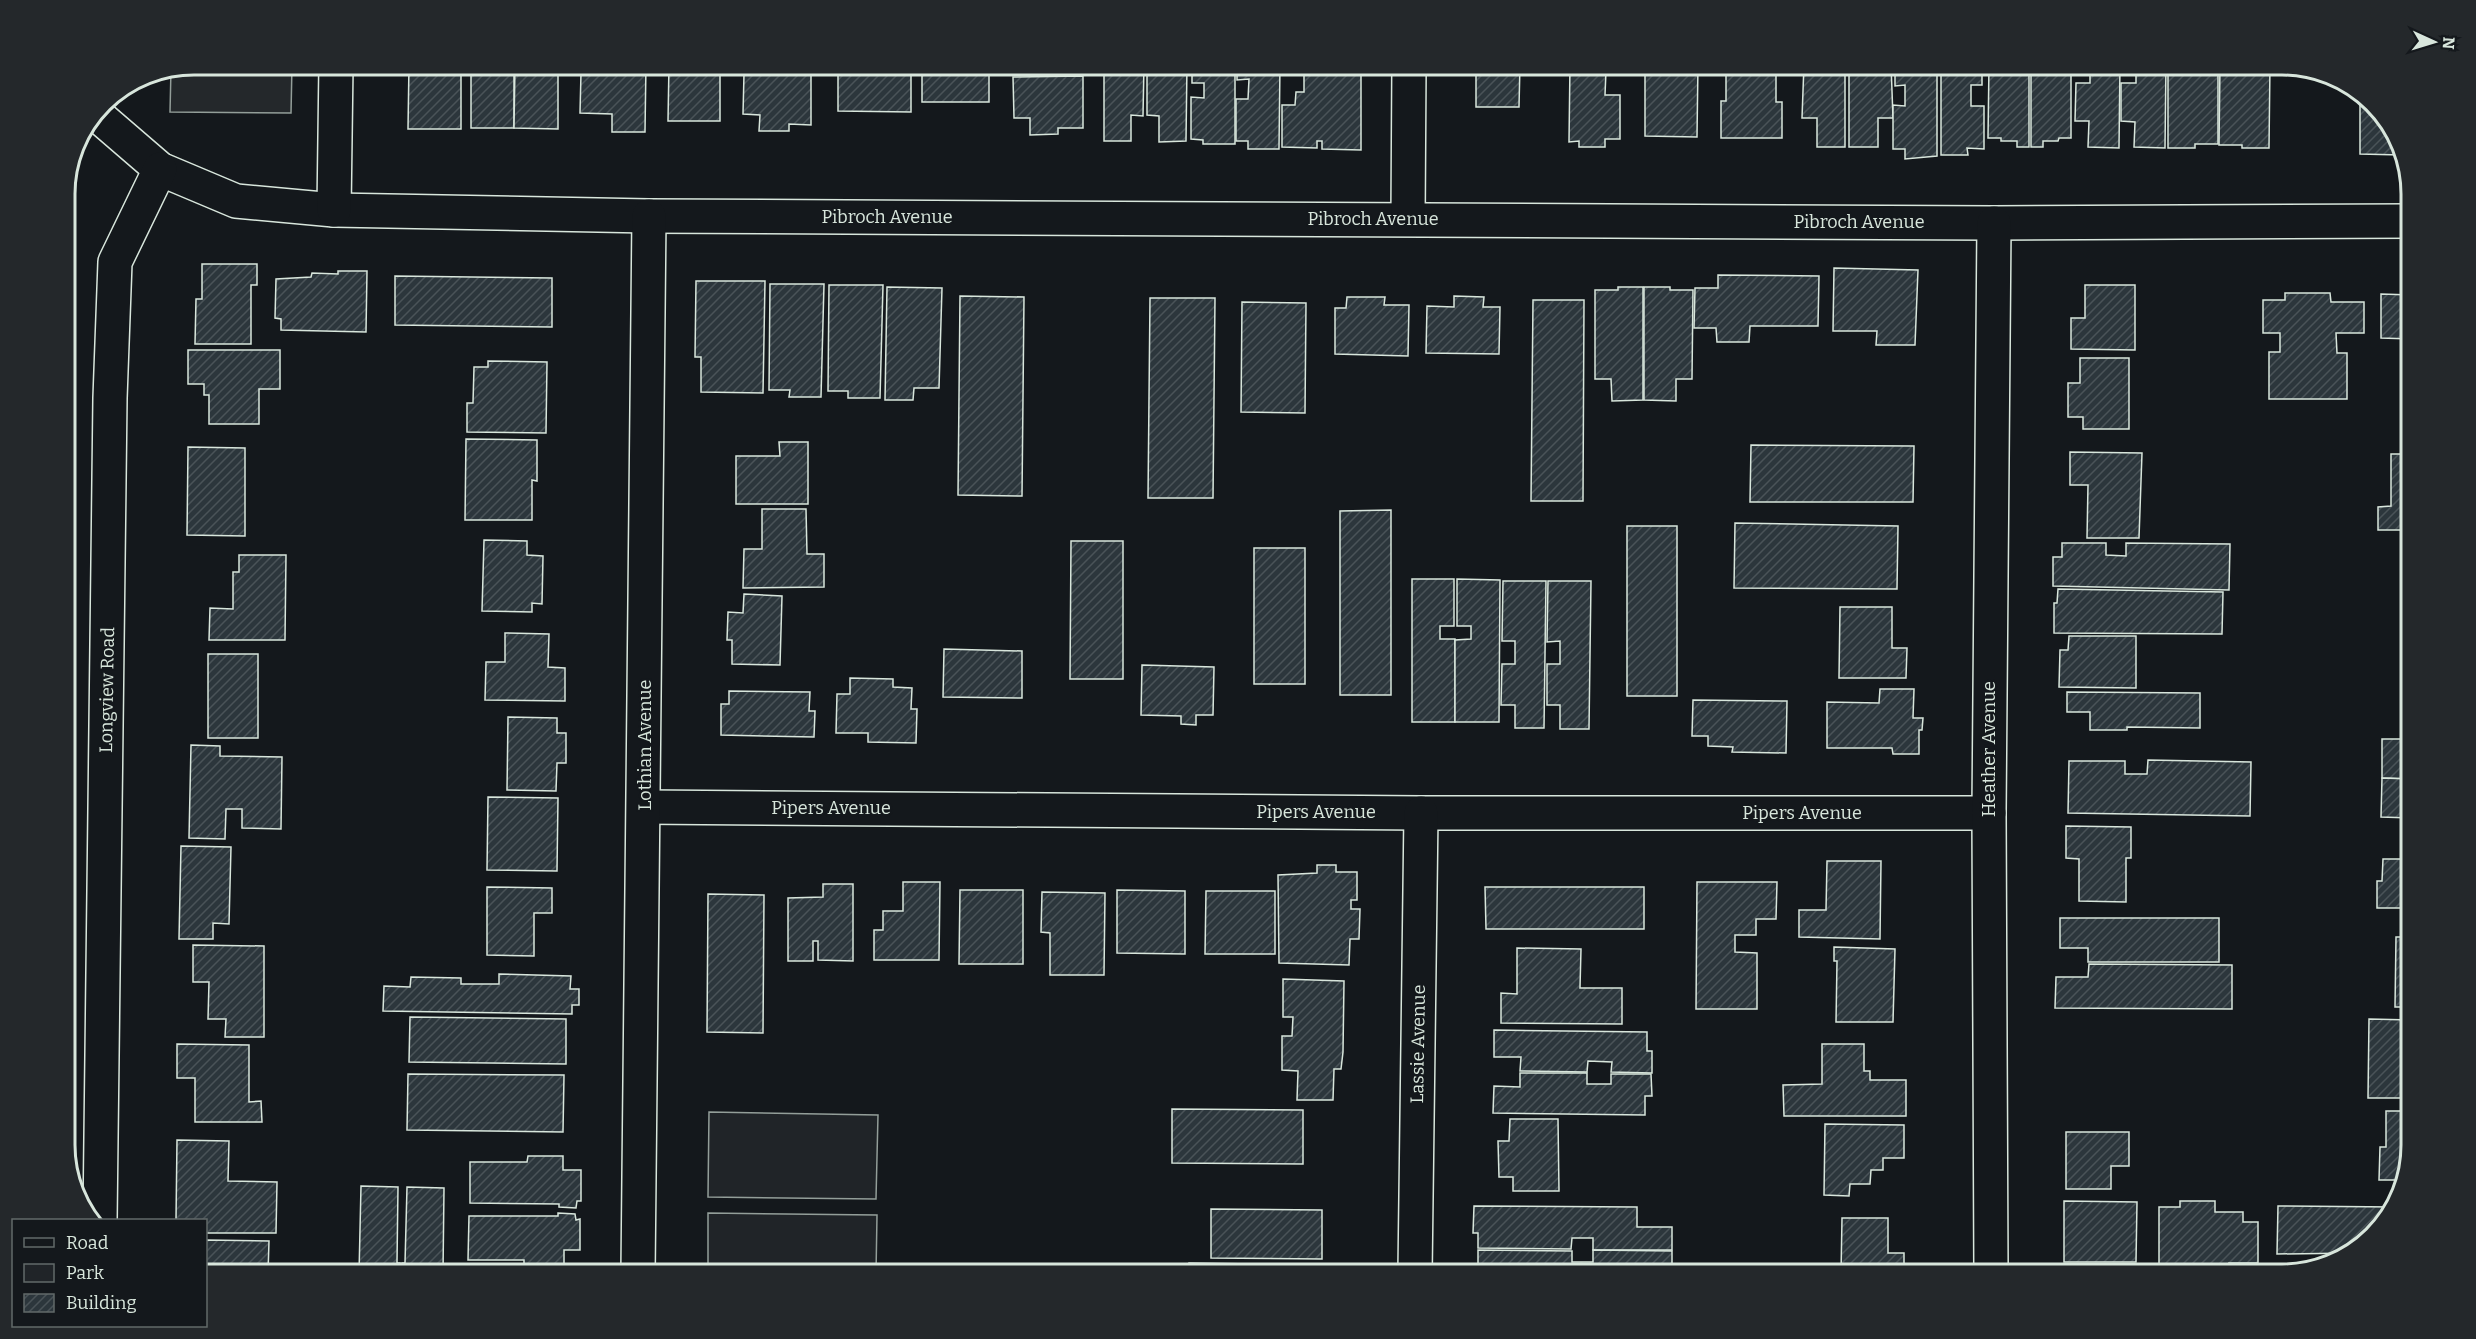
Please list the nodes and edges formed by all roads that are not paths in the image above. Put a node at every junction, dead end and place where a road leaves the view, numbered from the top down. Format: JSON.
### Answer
{"nodes":[{"id":1,"x":336,"y":75,"type":"edge"},
{"id":2,"x":1409,"y":75,"type":"edge"},
{"id":3,"x":102,"y":119,"type":"edge"},
{"id":4,"x":160,"y":169,"type":"junction"},
{"id":5,"x":334,"y":210,"type":"junction"},
{"id":6,"x":649,"y":216,"type":"junction"},
{"id":7,"x":1408,"y":219,"type":"junction"},
{"id":8,"x":2401,"y":220,"type":"edge"},
{"id":9,"x":1994,"y":223,"type":"junction"},
{"id":10,"x":644,"y":807,"type":"junction"},
{"id":11,"x":1420,"y":813,"type":"junction"},
{"id":12,"x":1989,"y":813,"type":"junction"},
{"id":13,"x":100,"y":1217,"type":"edge"},
{"id":14,"x":638,"y":1264,"type":"edge"},
{"id":15,"x":1414,"y":1264,"type":"edge"},
{"id":16,"x":1991,"y":1264,"type":"edge"}],
"edges":[{"from":1,"to":5,"type":"street"},
{"from":2,"to":7,"type":"street"},
{"from":3,"to":4,"type":"street","name":"Pibroch Avenue"},
{"from":4,"to":5,"type":"street","name":"Pibroch Avenue"},
{"from":4,"to":13,"type":"street","name":"Longview Road"},
{"from":5,"to":6,"type":"street","name":"Pibroch Avenue"},
{"from":6,"to":7,"type":"street","name":"Pibroch Avenue"},
{"from":6,"to":10,"type":"street","name":"Lothian Avenue"},
{"from":7,"to":9,"type":"street","name":"Pibroch Avenue"},
{"from":8,"to":9,"type":"street","name":"Pibroch Avenue"},
{"from":9,"to":12,"type":"street","name":"Heather Avenue"},
{"from":10,"to":11,"type":"street","name":"Pipers Avenue"},
{"from":10,"to":14,"type":"street","name":"Lothian Avenue"},
{"from":11,"to":12,"type":"street","name":"Pipers Avenue"},
{"from":11,"to":15,"type":"street","name":"Lassie Avenue"},
{"from":12,"to":16,"type":"street","name":"Heather Avenue"}]}
